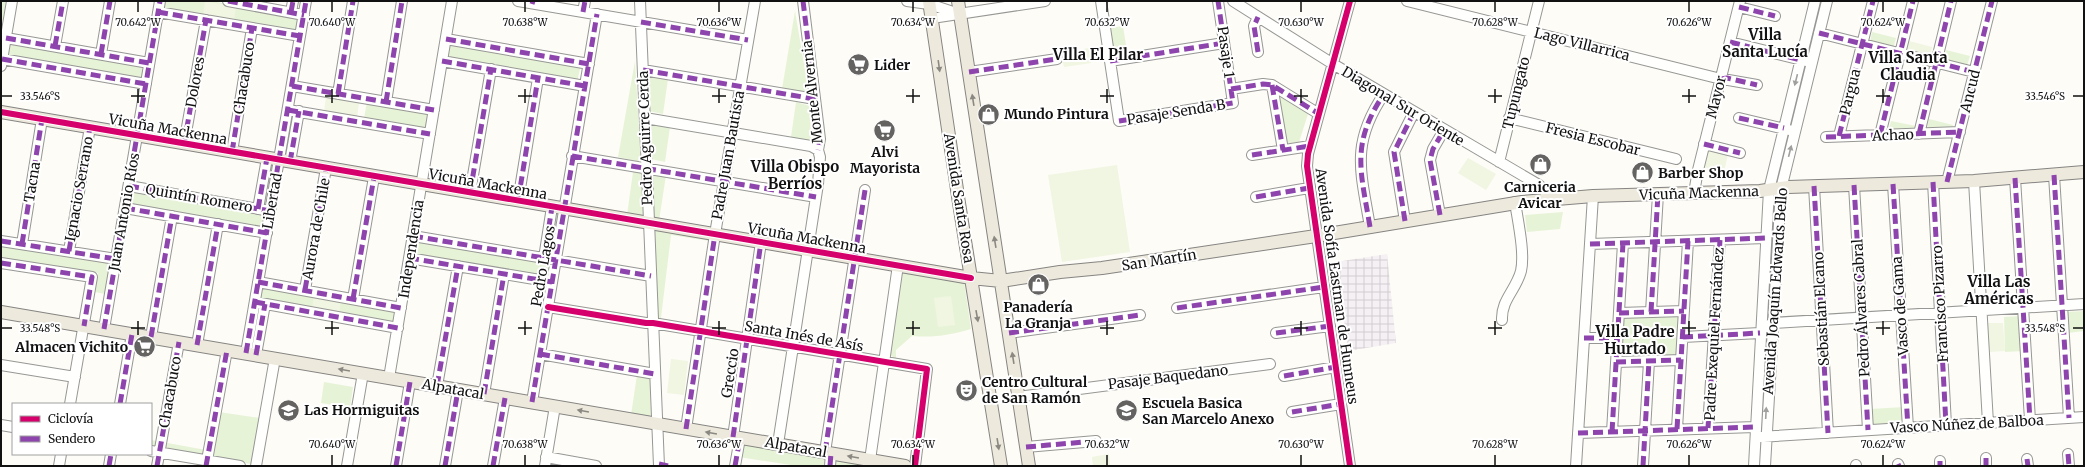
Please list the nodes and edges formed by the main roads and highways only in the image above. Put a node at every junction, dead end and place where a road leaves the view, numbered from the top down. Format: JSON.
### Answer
{"nodes":[{"id":1,"x":958,"y":1,"type":"edge"},
{"id":2,"x":932,"y":2,"type":"edge"},
{"id":3,"x":1,"y":112,"type":"edge"},
{"id":4,"x":2084,"y":172,"type":"edge"},
{"id":5,"x":1316,"y":236,"type":"joint"},
{"id":6,"x":971,"y":278,"type":"junction"},
{"id":7,"x":1001,"y":281,"type":"junction"},
{"id":8,"x":1,"y":312,"type":"edge"},
{"id":9,"x":905,"y":466,"type":"edge"},
{"id":10,"x":1002,"y":466,"type":"edge"},
{"id":11,"x":1029,"y":466,"type":"edge"}],
"edges":[{"from":7,"to":1,"type":"main road","name":"Avenida Santa Rosa","one_way":true},
{"from":2,"to":6,"type":"main road","name":"Avenida Santa Rosa","one_way":true},
{"from":3,"to":6,"type":"main road","name":"Vicuña Mackenna"},
{"from":4,"to":5,"type":"main road","name":"Vicuña Mackenna"},
{"from":5,"to":7,"type":"main road","name":"San Martín"},
{"from":6,"to":7,"type":"main road","name":"Vicuña Mackenna"},
{"from":6,"to":10,"type":"main road","name":"Avenida Santa Rosa","one_way":true},
{"from":11,"to":7,"type":"main road","name":"Avenida Santa Rosa","one_way":true},
{"from":9,"to":8,"type":"main road","name":"Alpatacal","one_way":true}]}
